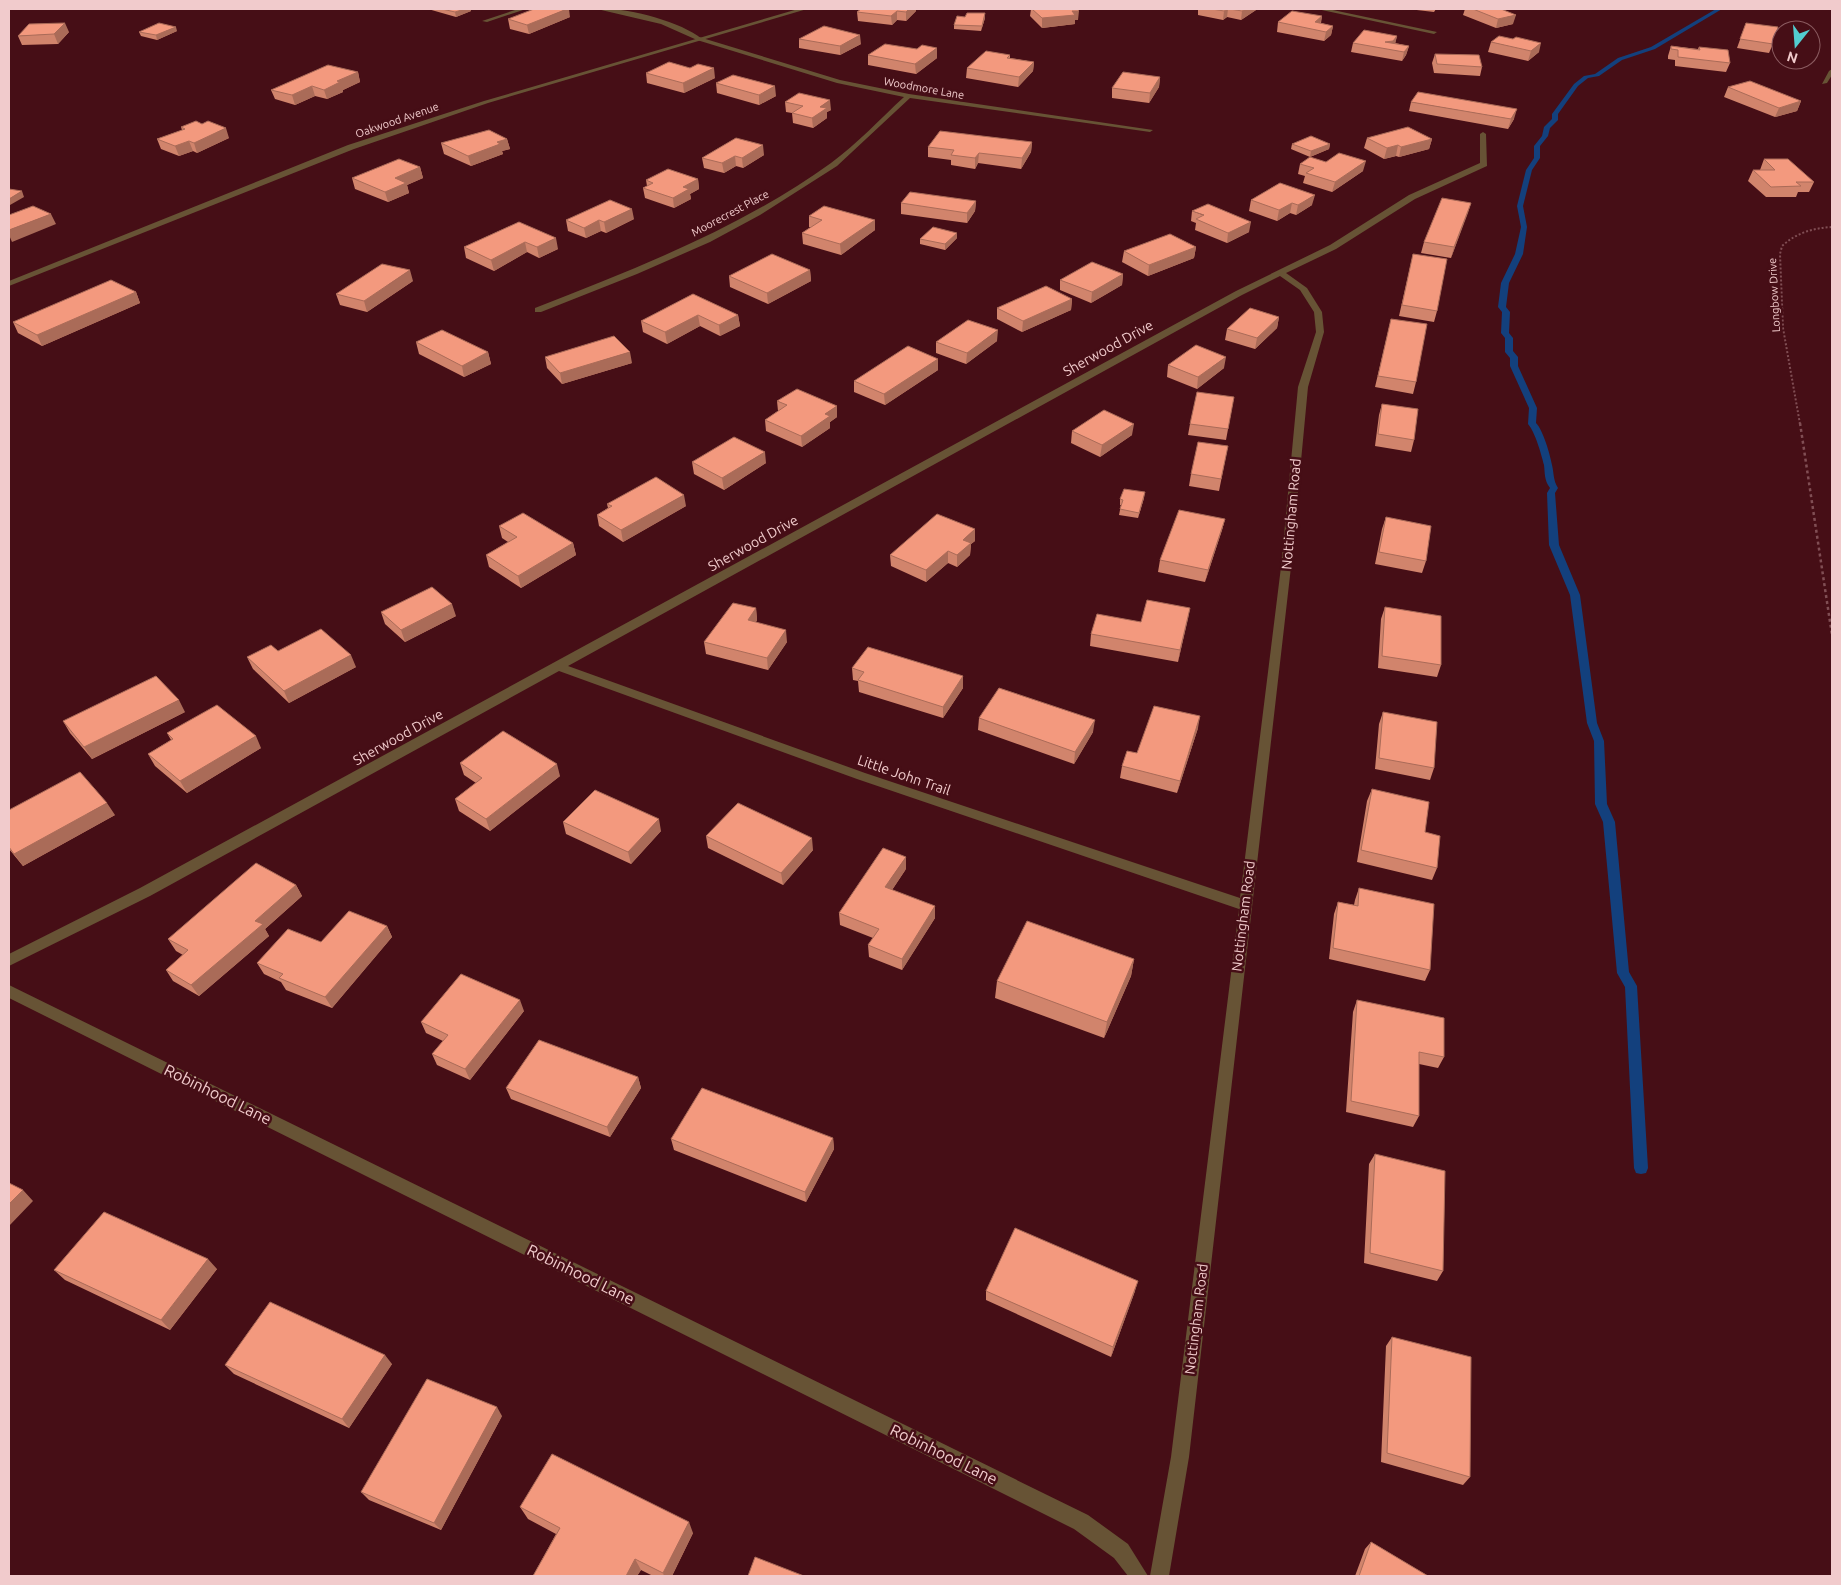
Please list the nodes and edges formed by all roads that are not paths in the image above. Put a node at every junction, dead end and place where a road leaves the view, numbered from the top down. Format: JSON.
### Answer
{"nodes":[{"id":1,"x":523,"y":9,"type":"edge"},
{"id":2,"x":600,"y":9,"type":"edge"},
{"id":3,"x":804,"y":9,"type":"edge"},
{"id":4,"x":1320,"y":9,"type":"edge"},
{"id":5,"x":485,"y":22,"type":"dead end"},
{"id":6,"x":1434,"y":32,"type":"dead end"},
{"id":7,"x":699,"y":39,"type":"junction"},
{"id":8,"x":1832,"y":71,"type":"edge"},
{"id":9,"x":1824,"y":83,"type":"dead end"},
{"id":10,"x":909,"y":96,"type":"junction"},
{"id":11,"x":1150,"y":130,"type":"dead end"},
{"id":12,"x":1483,"y":134,"type":"dead end"},
{"id":13,"x":1282,"y":273,"type":"junction"},
{"id":14,"x":9,"y":284,"type":"edge"},
{"id":15,"x":538,"y":310,"type":"dead end"},
{"id":16,"x":557,"y":666,"type":"junction"},
{"id":17,"x":1244,"y":905,"type":"junction"},
{"id":18,"x":9,"y":960,"type":"edge"},
{"id":19,"x":9,"y":991,"type":"edge"},
{"id":20,"x":1139,"y":1576,"type":"edge"},
{"id":21,"x":1160,"y":1576,"type":"edge"}],
"edges":[{"from":1,"to":5,"type":"street"},
{"from":2,"to":7,"type":"street","name":"Woodmore Lane"},
{"from":3,"to":7,"type":"street","name":"Oakwood Avenue"},
{"from":4,"to":6,"type":"street"},
{"from":7,"to":10,"type":"street","name":"Woodmore Lane"},
{"from":7,"to":14,"type":"street","name":"Oakwood Avenue"},
{"from":8,"to":9,"type":"street"},
{"from":10,"to":11,"type":"street","name":"Woodmore Lane"},
{"from":10,"to":15,"type":"street","name":"Moorecrest Place"},
{"from":12,"to":13,"type":"street","name":"Sherwood Drive"},
{"from":13,"to":16,"type":"street","name":"Sherwood Drive"},
{"from":13,"to":17,"type":"street","name":"Nottingham Road"},
{"from":16,"to":17,"type":"street","name":"Little John Trail"},
{"from":16,"to":18,"type":"street","name":"Sherwood Drive"},
{"from":17,"to":21,"type":"street","name":"Nottingham Road"},
{"from":19,"to":20,"type":"street","name":"Robinhood Lane"}]}
